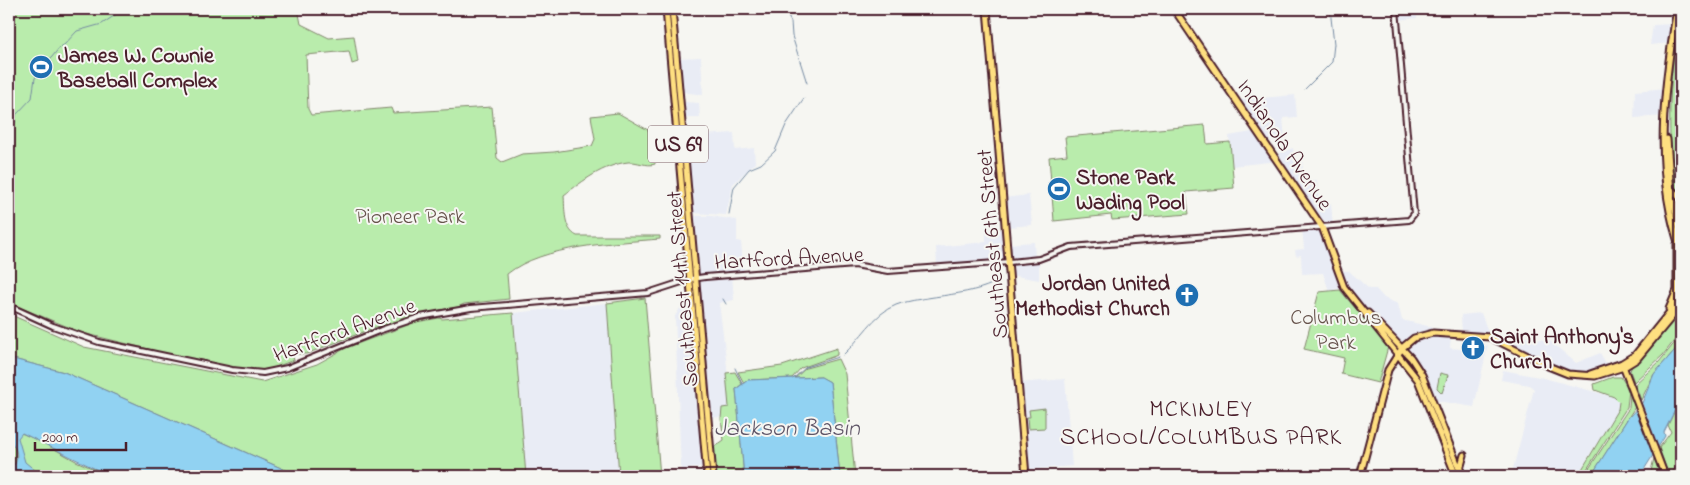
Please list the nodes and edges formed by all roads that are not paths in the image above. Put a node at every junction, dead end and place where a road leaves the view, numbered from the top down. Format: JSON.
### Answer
{"nodes":[{"id":1,"x":666,"y":9,"type":"edge"},
{"id":2,"x":672,"y":9,"type":"edge"},
{"id":3,"x":987,"y":9,"type":"edge"},
{"id":4,"x":1174,"y":9,"type":"edge"},
{"id":5,"x":1396,"y":9,"type":"edge"},
{"id":6,"x":1677,"y":9,"type":"edge"},
{"id":7,"x":1665,"y":126,"type":"junction"},
{"id":8,"x":1670,"y":180,"type":"junction"},
{"id":9,"x":1681,"y":199,"type":"edge"},
{"id":10,"x":1681,"y":204,"type":"edge"},
{"id":11,"x":1671,"y":206,"type":"junction"},
{"id":12,"x":1322,"y":226,"type":"junction"},
{"id":13,"x":1679,"y":237,"type":"edge"},
{"id":14,"x":1681,"y":251,"type":"edge"},
{"id":15,"x":1009,"y":262,"type":"junction"},
{"id":16,"x":694,"y":279,"type":"junction"},
{"id":17,"x":1681,"y":298,"type":"edge"},
{"id":18,"x":9,"y":306,"type":"edge"},
{"id":19,"x":1681,"y":306,"type":"edge"},
{"id":20,"x":1664,"y":320,"type":"junction"},
{"id":21,"x":1400,"y":350,"type":"junction"},
{"id":22,"x":1623,"y":365,"type":"junction"},
{"id":23,"x":1464,"y":455,"type":"dead end"},
{"id":24,"x":1460,"y":475,"type":"edge"},
{"id":25,"x":707,"y":476,"type":"edge"},
{"id":26,"x":713,"y":476,"type":"edge"},
{"id":27,"x":1026,"y":476,"type":"edge"},
{"id":28,"x":1360,"y":476,"type":"edge"},
{"id":29,"x":1664,"y":476,"type":"edge"}],
"edges":[{"from":1,"to":16,"type":"main road","name":"Southeast 14th Street","number":"US 69"},
{"from":2,"to":16,"type":"main road","name":"Southeast 14th Street","number":"US 69"},
{"from":3,"to":15,"type":"main road","name":"Southeast 6th Street"},
{"from":4,"to":12,"type":"main road","name":"Indianola Avenue"},
{"from":5,"to":12,"type":"street","name":"Hartford Avenue"},
{"from":6,"to":7,"type":"main road"},
{"from":7,"to":8,"type":"main road"},
{"from":7,"to":11,"type":"main road"},
{"from":8,"to":9,"type":"main road"},
{"from":8,"to":11,"type":"main road"},
{"from":10,"to":11,"type":"main road"},
{"from":11,"to":13,"type":"main road"},
{"from":12,"to":15,"type":"street","name":"Hartford Avenue"},
{"from":12,"to":21,"type":"main road","name":"Indianola Avenue"},
{"from":13,"to":14,"type":"main road"},
{"from":13,"to":20,"type":"main road"},
{"from":15,"to":16,"type":"street","name":"Hartford Avenue"},
{"from":15,"to":27,"type":"main road","name":"Southeast 6th Street"},
{"from":16,"to":18,"type":"street","name":"Hartford Avenue"},
{"from":16,"to":25,"type":"main road","name":"Southeast 14th Street","number":"US 69"},
{"from":16,"to":26,"type":"main road","name":"Southeast 14th Street","number":"US 69"},
{"from":17,"to":20,"type":"main road"},
{"from":19,"to":22,"type":"main road"},
{"from":20,"to":22,"type":"main road"},
{"from":21,"to":22,"type":"main road"},
{"from":21,"to":24,"type":"main road","name":"Indianola Avenue"},
{"from":21,"to":28,"type":"main road"},
{"from":22,"to":29,"type":"main road"},
{"from":23,"to":24,"type":"main road"}]}
